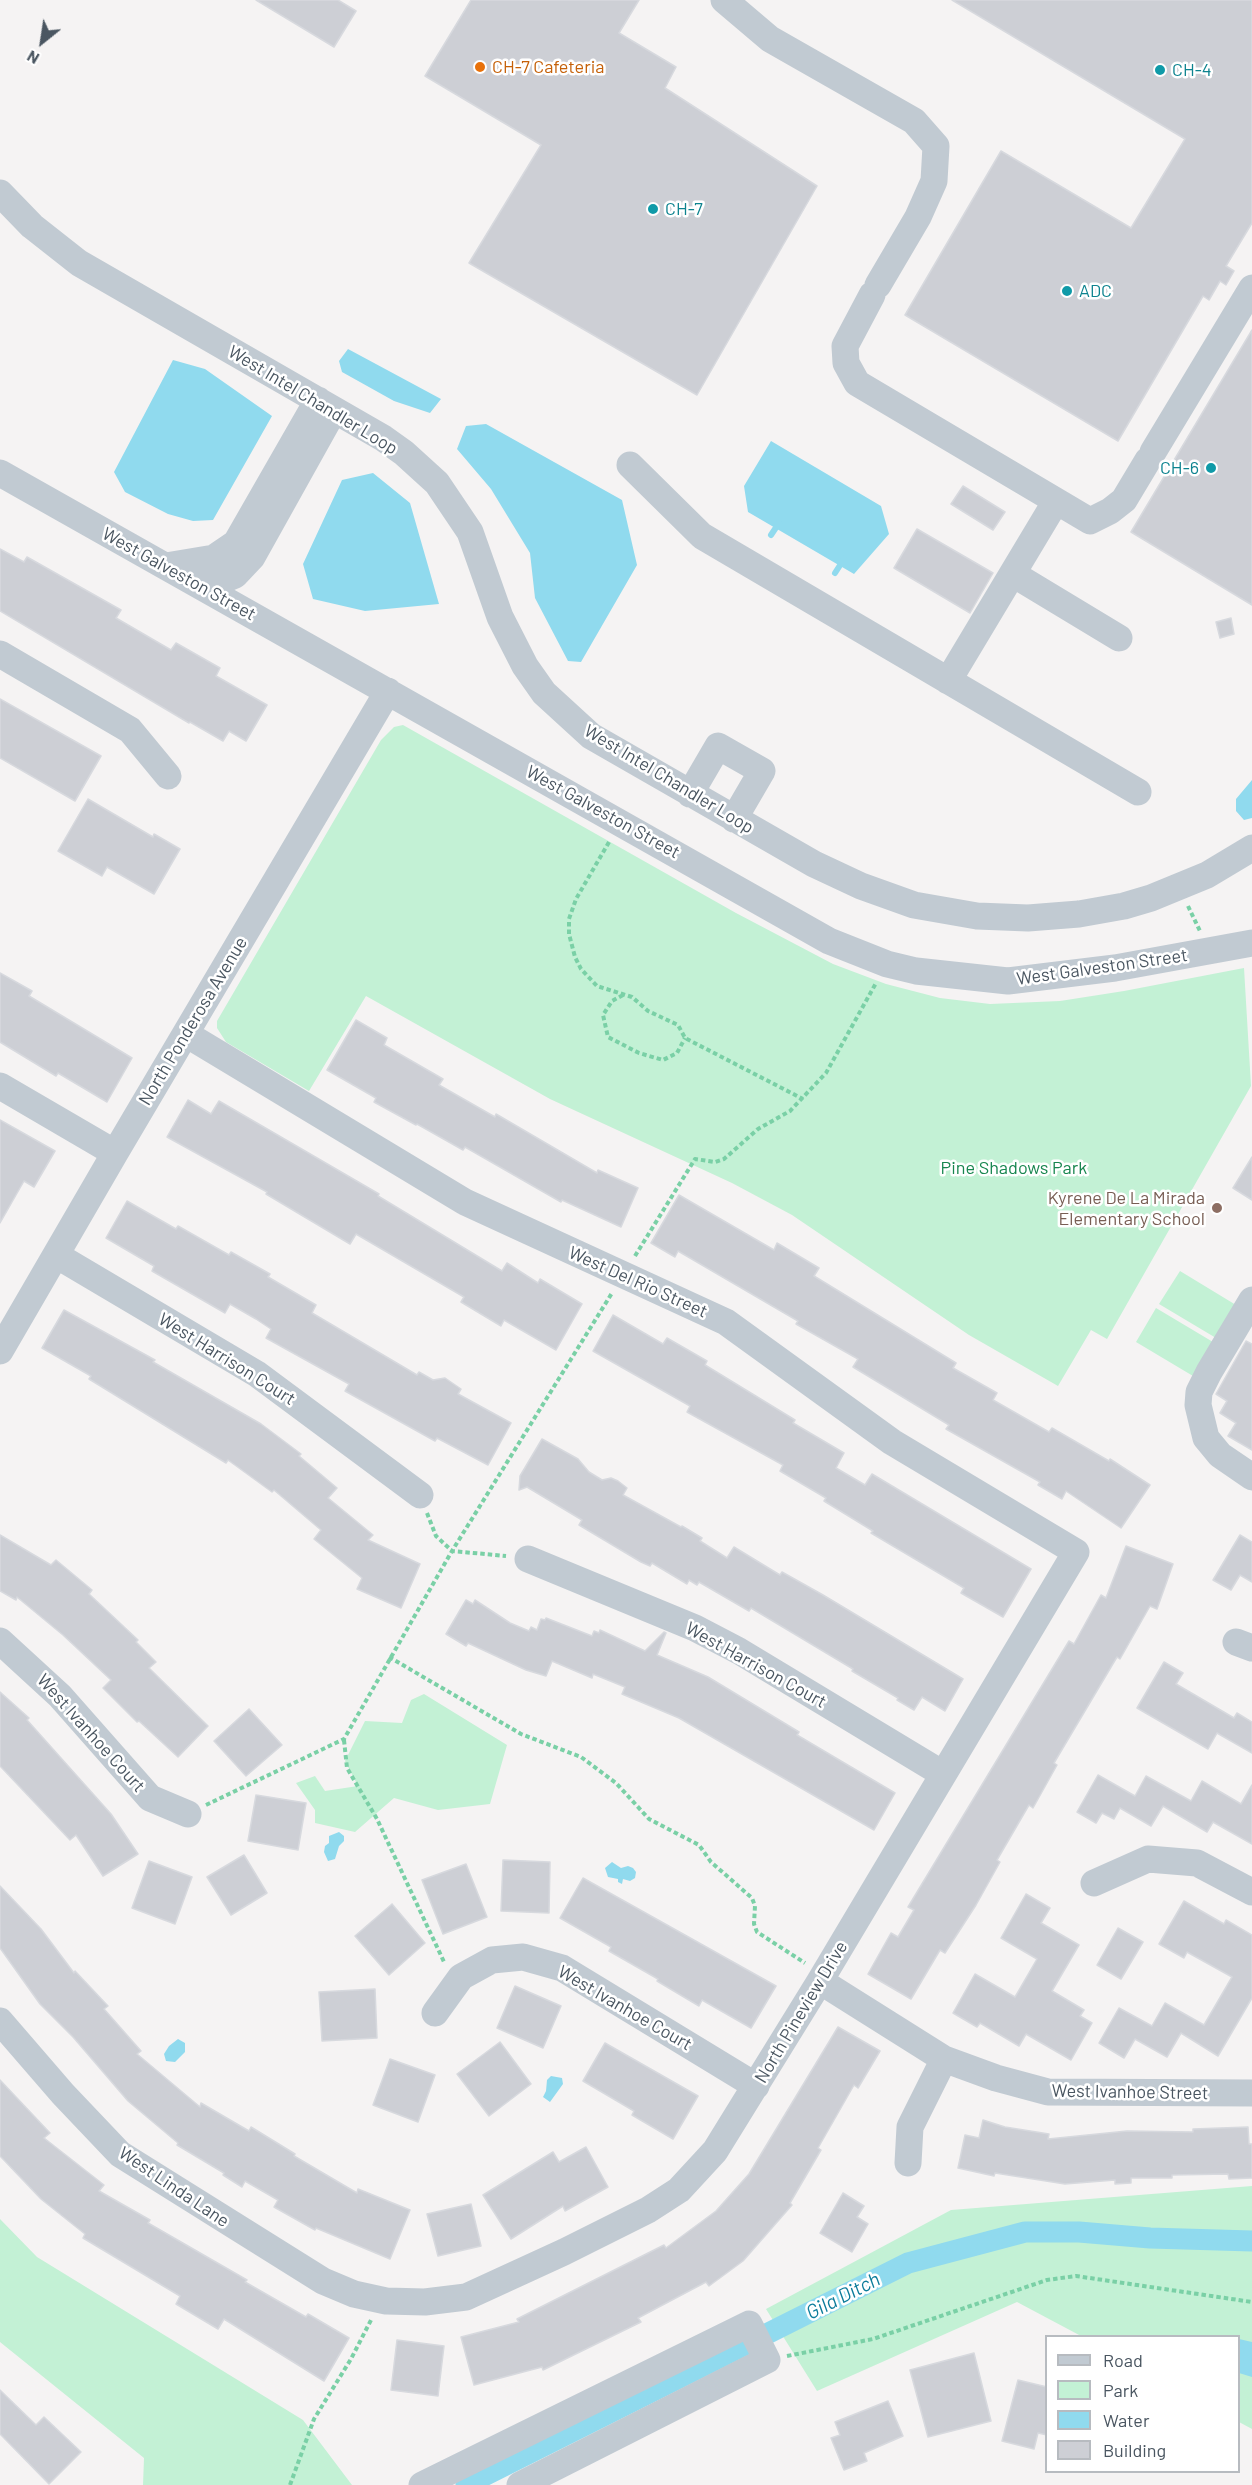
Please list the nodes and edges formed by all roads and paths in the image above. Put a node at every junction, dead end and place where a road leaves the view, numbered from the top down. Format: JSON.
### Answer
{"nodes":[{"id":1,"x":724,"y":0,"type":"edge"},
{"id":2,"x":0,"y":193,"type":"edge"},
{"id":3,"x":1252,"y":288,"type":"edge"},
{"id":4,"x":326,"y":405,"type":"junction"},
{"id":5,"x":630,"y":465,"type":"dead end"},
{"id":6,"x":0,"y":473,"type":"edge"},
{"id":7,"x":1056,"y":501,"type":"junction"},
{"id":8,"x":166,"y":566,"type":"junction"},
{"id":9,"x":1013,"y":574,"type":"junction"},
{"id":10,"x":204,"y":588,"type":"junction"},
{"id":11,"x":1119,"y":638,"type":"dead end"},
{"id":12,"x":0,"y":654,"type":"edge"},
{"id":13,"x":948,"y":681,"type":"junction"},
{"id":14,"x":388,"y":692,"type":"junction"},
{"id":15,"x":168,"y":776,"type":"dead end"},
{"id":16,"x":1138,"y":792,"type":"dead end"},
{"id":17,"x":690,"y":794,"type":"junction"},
{"id":18,"x":734,"y":819,"type":"junction"},
{"id":19,"x":620,"y":821,"type":"junction"},
{"id":20,"x":1252,"y":848,"type":"edge"},
{"id":21,"x":1179,"y":887,"type":"junction"},
{"id":22,"x":1252,"y":944,"type":"edge"},
{"id":23,"x":1210,"y":951,"type":"junction"},
{"id":24,"x":887,"y":964,"type":"junction"},
{"id":25,"x":624,"y":995,"type":"junction"},
{"id":26,"x":186,"y":1034,"type":"junction"},
{"id":27,"x":685,"y":1038,"type":"junction"},
{"id":28,"x":0,"y":1086,"type":"edge"},
{"id":29,"x":802,"y":1099,"type":"junction"},
{"id":30,"x":115,"y":1153,"type":"junction"},
{"id":31,"x":56,"y":1255,"type":"junction"},
{"id":32,"x":622,"y":1276,"type":"junction"},
{"id":33,"x":1252,"y":1300,"type":"edge"},
{"id":34,"x":0,"y":1352,"type":"edge"},
{"id":35,"x":1252,"y":1477,"type":"edge"},
{"id":36,"x":420,"y":1495,"type":"joint"},
{"id":37,"x":452,"y":1551,"type":"junction"},
{"id":38,"x":1076,"y":1552,"type":"joint"},
{"id":39,"x":528,"y":1559,"type":"joint"},
{"id":40,"x":0,"y":1641,"type":"edge"},
{"id":41,"x":389,"y":1658,"type":"junction"},
{"id":42,"x":344,"y":1739,"type":"junction"},
{"id":43,"x":943,"y":1774,"type":"junction"},
{"id":44,"x":188,"y":1814,"type":"joint"},
{"id":45,"x":1094,"y":1883,"type":"dead end"},
{"id":46,"x":1252,"y":1892,"type":"edge"},
{"id":47,"x":822,"y":1977,"type":"junction"},
{"id":48,"x":455,"y":1985,"type":"junction"},
{"id":49,"x":435,"y":2013,"type":"dead end"},
{"id":50,"x":0,"y":2021,"type":"edge"},
{"id":51,"x":945,"y":2059,"type":"junction"},
{"id":52,"x":756,"y":2086,"type":"junction"},
{"id":53,"x":1252,"y":2093,"type":"edge"},
{"id":54,"x":908,"y":2163,"type":"dead end"},
{"id":55,"x":1252,"y":2302,"type":"edge"},
{"id":56,"x":383,"y":2309,"type":"junction"},
{"id":57,"x":767,"y":2360,"type":"junction"},
{"id":58,"x":290,"y":2485,"type":"edge"},
{"id":59,"x":422,"y":2485,"type":"edge"},
{"id":60,"x":520,"y":2485,"type":"edge"}],
"edges":[{"from":1,"to":7,"type":"street"},
{"from":2,"to":4,"type":"street","name":"West Intel Chandler Loop"},
{"from":3,"to":7,"type":"street"},
{"from":4,"to":8,"type":"street"},
{"from":4,"to":10,"type":"street"},
{"from":4,"to":17,"type":"street","name":"West Intel Chandler Loop"},
{"from":5,"to":13,"type":"street"},
{"from":6,"to":8,"type":"street","name":"West Galveston Street"},
{"from":7,"to":9,"type":"street"},
{"from":8,"to":10,"type":"street","name":"West Galveston Street"},
{"from":9,"to":11,"type":"street"},
{"from":9,"to":13,"type":"street"},
{"from":10,"to":14,"type":"street","name":"West Galveston Street"},
{"from":12,"to":15,"type":"street"},
{"from":13,"to":16,"type":"street"},
{"from":14,"to":19,"type":"street","name":"West Galveston Street"},
{"from":14,"to":26,"type":"street","name":"North Ponderosa Avenue"},
{"from":17,"to":18,"type":"street","name":"West Intel Chandler Loop"},
{"from":17,"to":18,"type":"street"},
{"from":18,"to":21,"type":"street","name":"West Intel Chandler Loop"},
{"from":19,"to":24,"type":"street","name":"West Galveston Street"},
{"from":19,"to":25,"type":"path"},
{"from":20,"to":21,"type":"street","name":"West Intel Chandler Loop"},
{"from":21,"to":23,"type":"path"},
{"from":22,"to":23,"type":"street","name":"West Galveston Street"},
{"from":23,"to":24,"type":"street","name":"West Galveston Street"},
{"from":24,"to":29,"type":"path"},
{"from":25,"to":27,"type":"path"},
{"from":25,"to":27,"type":"path"},
{"from":26,"to":30,"type":"street","name":"North Ponderosa Avenue"},
{"from":26,"to":32,"type":"street","name":"West Del Rio Street"},
{"from":27,"to":29,"type":"path"},
{"from":28,"to":30,"type":"street"},
{"from":29,"to":32,"type":"path"},
{"from":30,"to":31,"type":"street","name":"North Ponderosa Avenue"},
{"from":31,"to":34,"type":"street","name":"North Ponderosa Avenue"},
{"from":31,"to":36,"type":"street","name":"West Harrison Court"},
{"from":32,"to":37,"type":"path"},
{"from":32,"to":38,"type":"street","name":"West Del Rio Street"},
{"from":33,"to":35,"type":"street"},
{"from":36,"to":37,"type":"path"},
{"from":37,"to":39,"type":"path"},
{"from":37,"to":41,"type":"path"},
{"from":38,"to":43,"type":"street","name":"North Pineview Drive"},
{"from":39,"to":43,"type":"street","name":"West Harrison Court"},
{"from":40,"to":44,"type":"street","name":"West Ivanhoe Court"},
{"from":41,"to":42,"type":"path"},
{"from":41,"to":47,"type":"path"},
{"from":42,"to":44,"type":"path"},
{"from":42,"to":48,"type":"path"},
{"from":43,"to":47,"type":"street","name":"North Pineview Drive"},
{"from":45,"to":46,"type":"street"},
{"from":47,"to":51,"type":"street","name":"West Ivanhoe Street"},
{"from":47,"to":52,"type":"street","name":"North Pineview Drive"},
{"from":48,"to":49,"type":"street","name":"West Ivanhoe Court"},
{"from":48,"to":52,"type":"street","name":"West Ivanhoe Court"},
{"from":50,"to":56,"type":"street","name":"West Linda Lane"},
{"from":51,"to":53,"type":"street","name":"West Ivanhoe Street"},
{"from":51,"to":54,"type":"street"},
{"from":52,"to":56,"type":"street","name":"North Pineview Drive"},
{"from":55,"to":57,"type":"path"},
{"from":56,"to":58,"type":"path"},
{"from":57,"to":59,"type":"street"},
{"from":57,"to":60,"type":"street"}]}
